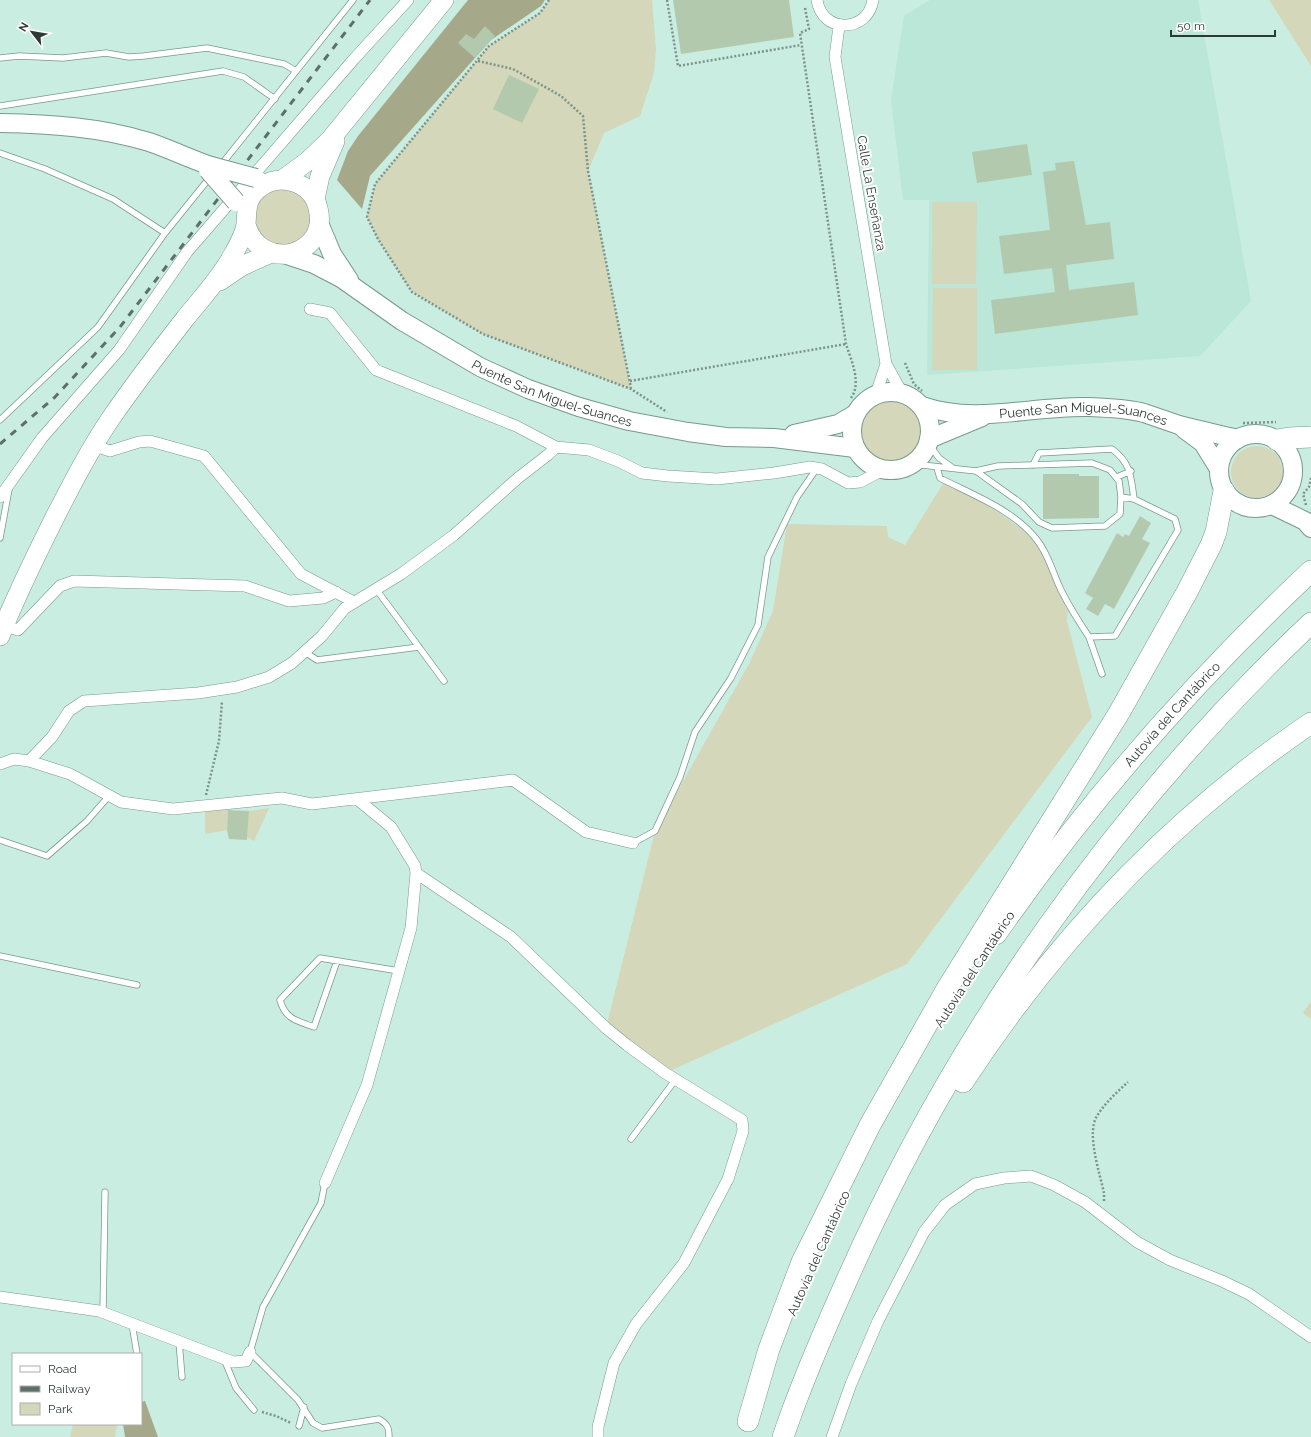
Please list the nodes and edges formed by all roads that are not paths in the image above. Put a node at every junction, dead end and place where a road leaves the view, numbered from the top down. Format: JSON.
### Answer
{"nodes":[{"id":1,"x":353,"y":0,"type":"edge"},
{"id":2,"x":408,"y":0,"type":"edge"},
{"id":3,"x":444,"y":0,"type":"edge"},
{"id":4,"x":817,"y":0,"type":"edge"},
{"id":5,"x":873,"y":0,"type":"edge"},
{"id":6,"x":839,"y":26,"type":"junction"},
{"id":7,"x":0,"y":58,"type":"edge"},
{"id":8,"x":296,"y":71,"type":"junction"},
{"id":9,"x":275,"y":99,"type":"junction"},
{"id":10,"x":0,"y":106,"type":"edge"},
{"id":11,"x":346,"y":122,"type":"junction"},
{"id":12,"x":0,"y":123,"type":"edge"},
{"id":13,"x":0,"y":153,"type":"edge"},
{"id":14,"x":204,"y":165,"type":"junction"},
{"id":15,"x":270,"y":180,"type":"junction"},
{"id":16,"x":314,"y":199,"type":"junction"},
{"id":17,"x":242,"y":214,"type":"junction"},
{"id":18,"x":319,"y":223,"type":"junction"},
{"id":19,"x":164,"y":233,"type":"junction"},
{"id":20,"x":279,"y":254,"type":"junction"},
{"id":21,"x":353,"y":286,"type":"junction"},
{"id":22,"x":206,"y":294,"type":"junction"},
{"id":23,"x":310,"y":309,"type":"dead end"},
{"id":24,"x":886,"y":364,"type":"junction"},
{"id":25,"x":902,"y":393,"type":"junction"},
{"id":26,"x":876,"y":394,"type":"junction"},
{"id":27,"x":922,"y":406,"type":"junction"},
{"id":28,"x":852,"y":408,"type":"junction"},
{"id":29,"x":987,"y":415,"type":"junction"},
{"id":30,"x":0,"y":420,"type":"edge"},
{"id":31,"x":1179,"y":425,"type":"junction"},
{"id":32,"x":1311,"y":437,"type":"edge"},
{"id":33,"x":774,"y":438,"type":"junction"},
{"id":34,"x":1238,"y":439,"type":"junction"},
{"id":35,"x":1278,"y":440,"type":"junction"},
{"id":36,"x":929,"y":441,"type":"junction"},
{"id":37,"x":94,"y":446,"type":"junction"},
{"id":38,"x":556,"y":447,"type":"junction"},
{"id":39,"x":855,"y":448,"type":"junction"},
{"id":40,"x":913,"y":464,"type":"junction"},
{"id":41,"x":1033,"y":465,"type":"junction"},
{"id":42,"x":817,"y":468,"type":"junction"},
{"id":43,"x":937,"y":468,"type":"junction"},
{"id":44,"x":953,"y":468,"type":"junction"},
{"id":45,"x":1219,"y":468,"type":"junction"},
{"id":46,"x":882,"y":470,"type":"junction"},
{"id":47,"x":976,"y":471,"type":"junction"},
{"id":48,"x":1131,"y":471,"type":"junction"},
{"id":49,"x":1116,"y":477,"type":"junction"},
{"id":50,"x":10,"y":483,"type":"junction"},
{"id":51,"x":1291,"y":486,"type":"junction"},
{"id":52,"x":1224,"y":491,"type":"junction"},
{"id":53,"x":0,"y":497,"type":"edge"},
{"id":54,"x":1121,"y":497,"type":"junction"},
{"id":55,"x":1134,"y":499,"type":"junction"},
{"id":56,"x":1272,"y":505,"type":"junction"},
{"id":57,"x":1308,"y":519,"type":"edge"},
{"id":58,"x":0,"y":538,"type":"edge"},
{"id":59,"x":1311,"y":571,"type":"edge"},
{"id":60,"x":376,"y":589,"type":"junction"},
{"id":61,"x":336,"y":592,"type":"junction"},
{"id":62,"x":354,"y":602,"type":"junction"},
{"id":63,"x":6,"y":618,"type":"edge"},
{"id":64,"x":1311,"y":623,"type":"edge"},
{"id":65,"x":1089,"y":638,"type":"junction"},
{"id":66,"x":419,"y":648,"type":"junction"},
{"id":67,"x":305,"y":652,"type":"junction"},
{"id":68,"x":1102,"y":674,"type":"dead end"},
{"id":69,"x":444,"y":681,"type":"dead end"},
{"id":70,"x":1311,"y":723,"type":"edge"},
{"id":71,"x":29,"y":761,"type":"junction"},
{"id":72,"x":0,"y":764,"type":"edge"},
{"id":73,"x":109,"y":796,"type":"junction"},
{"id":74,"x":357,"y":798,"type":"junction"},
{"id":75,"x":0,"y":840,"type":"edge"},
{"id":76,"x":633,"y":843,"type":"joint"},
{"id":77,"x":416,"y":873,"type":"junction"},
{"id":78,"x":0,"y":956,"type":"edge"},
{"id":79,"x":337,"y":961,"type":"junction"},
{"id":80,"x":399,"y":971,"type":"junction"},
{"id":81,"x":137,"y":985,"type":"dead end"},
{"id":82,"x":676,"y":1079,"type":"junction"},
{"id":83,"x":631,"y":1139,"type":"dead end"},
{"id":84,"x":325,"y":1183,"type":"joint"},
{"id":85,"x":106,"y":1192,"type":"dead end"},
{"id":86,"x":0,"y":1297,"type":"edge"},
{"id":87,"x":102,"y":1313,"type":"junction"},
{"id":88,"x":132,"y":1324,"type":"junction"},
{"id":89,"x":1311,"y":1337,"type":"edge"},
{"id":90,"x":179,"y":1342,"type":"junction"},
{"id":91,"x":250,"y":1352,"type":"junction"},
{"id":92,"x":137,"y":1353,"type":"edge"},
{"id":93,"x":224,"y":1359,"type":"junction"},
{"id":94,"x":182,"y":1377,"type":"dead end"},
{"id":95,"x":304,"y":1407,"type":"junction"},
{"id":96,"x":254,"y":1410,"type":"road end"},
{"id":97,"x":299,"y":1426,"type":"road end"},
{"id":98,"x":745,"y":1429,"type":"edge"},
{"id":99,"x":785,"y":1430,"type":"edge"},
{"id":100,"x":389,"y":1437,"type":"edge"},
{"id":101,"x":598,"y":1437,"type":"edge"},
{"id":102,"x":832,"y":1437,"type":"edge"}],
"edges":[{"from":1,"to":8,"type":"lane"},
{"from":2,"to":50,"type":"street"},
{"from":3,"to":11,"type":"highway"},
{"from":4,"to":6,"type":"street"},
{"from":5,"to":6,"type":"street"},
{"from":6,"to":24,"type":"street","name":"Calle La Enseñanza"},
{"from":7,"to":8,"type":"lane"},
{"from":8,"to":9,"type":"lane"},
{"from":9,"to":10,"type":"lane"},
{"from":9,"to":19,"type":"lane"},
{"from":11,"to":15,"type":"highway"},
{"from":11,"to":16,"type":"highway"},
{"from":12,"to":14,"type":"main road"},
{"from":13,"to":19,"type":"lane"},
{"from":14,"to":15,"type":"main road","bridge":true},
{"from":14,"to":17,"type":"main road","bridge":true},
{"from":15,"to":16,"type":"highway"},
{"from":15,"to":17,"type":"highway"},
{"from":16,"to":18,"type":"highway"},
{"from":17,"to":20,"type":"highway"},
{"from":17,"to":22,"type":"highway"},
{"from":18,"to":20,"type":"highway"},
{"from":18,"to":21,"type":"main road","name":"Puente San Miguel-Suances"},
{"from":19,"to":30,"type":"lane"},
{"from":20,"to":21,"type":"main road","name":"Puente San Miguel-Suances"},
{"from":20,"to":22,"type":"highway"},
{"from":21,"to":33,"type":"main road","name":"Puente San Miguel-Suances"},
{"from":22,"to":37,"type":"highway"},
{"from":23,"to":38,"type":"street"},
{"from":24,"to":25,"type":"street","name":"Calle La Enseñanza"},
{"from":24,"to":26,"type":"street","name":"Calle La Enseñanza"},
{"from":25,"to":26,"type":"main road","name":"Puente San Miguel-Suances"},
{"from":25,"to":27,"type":"main road","name":"Puente San Miguel-Suances"},
{"from":26,"to":28,"type":"main road","name":"Puente San Miguel-Suances"},
{"from":27,"to":29,"type":"main road","name":"Puente San Miguel-Suances"},
{"from":27,"to":36,"type":"main road"},
{"from":28,"to":33,"type":"main road","name":"Puente San Miguel-Suances"},
{"from":28,"to":39,"type":"main road"},
{"from":29,"to":31,"type":"main road","name":"Puente San Miguel-Suances"},
{"from":29,"to":36,"type":"main road","name":"Puente San Miguel-Suances"},
{"from":31,"to":34,"type":"main road","name":"Puente San Miguel-Suances"},
{"from":31,"to":45,"type":"main road","name":"Puente San Miguel-Suances"},
{"from":32,"to":35,"type":"highway"},
{"from":33,"to":39,"type":"main road","name":"Puente San Miguel-Suances"},
{"from":34,"to":35,"type":"main road"},
{"from":34,"to":45,"type":"main road"},
{"from":35,"to":51,"type":"main road"},
{"from":36,"to":40,"type":"main road"},
{"from":36,"to":44,"type":"lane"},
{"from":37,"to":61,"type":"street"},
{"from":37,"to":63,"type":"highway"},
{"from":38,"to":42,"type":"street"},
{"from":38,"to":60,"type":"street"},
{"from":39,"to":46,"type":"main road"},
{"from":40,"to":43,"type":"lane"},
{"from":40,"to":46,"type":"main road"},
{"from":41,"to":47,"type":"lane"},
{"from":41,"to":48,"type":"lane"},
{"from":41,"to":49,"type":"lane"},
{"from":42,"to":46,"type":"street"},
{"from":42,"to":76,"type":"lane"},
{"from":43,"to":44,"type":"lane"},
{"from":43,"to":65,"type":"lane"},
{"from":44,"to":47,"type":"lane"},
{"from":45,"to":52,"type":"main road"},
{"from":47,"to":54,"type":"lane"},
{"from":48,"to":49,"type":"lane"},
{"from":48,"to":55,"type":"lane"},
{"from":49,"to":54,"type":"lane"},
{"from":50,"to":53,"type":"street"},
{"from":50,"to":58,"type":"lane"},
{"from":51,"to":56,"type":"main road"},
{"from":51,"to":57,"type":"main road"},
{"from":52,"to":56,"type":"main road"},
{"from":52,"to":98,"type":"highway"},
{"from":54,"to":55,"type":"lane"},
{"from":55,"to":65,"type":"lane"},
{"from":56,"to":57,"type":"main road"},
{"from":59,"to":98,"type":"highway","name":"Autovía del Cantábrico"},
{"from":60,"to":62,"type":"street"},
{"from":60,"to":66,"type":"lane"},
{"from":61,"to":62,"type":"street"},
{"from":61,"to":63,"type":"street"},
{"from":62,"to":67,"type":"street"},
{"from":64,"to":99,"type":"highway"},
{"from":65,"to":68,"type":"lane"},
{"from":66,"to":67,"type":"lane"},
{"from":66,"to":69,"type":"lane"},
{"from":67,"to":71,"type":"street"},
{"from":70,"to":99,"type":"highway"},
{"from":71,"to":72,"type":"street"},
{"from":71,"to":73,"type":"street"},
{"from":73,"to":74,"type":"street"},
{"from":73,"to":75,"type":"lane"},
{"from":74,"to":76,"type":"street"},
{"from":74,"to":77,"type":"street"},
{"from":77,"to":80,"type":"street"},
{"from":77,"to":82,"type":"street"},
{"from":78,"to":81,"type":"lane"},
{"from":79,"to":79,"type":"lane"},
{"from":79,"to":80,"type":"lane"},
{"from":80,"to":84,"type":"street"},
{"from":82,"to":83,"type":"lane"},
{"from":82,"to":101,"type":"street"},
{"from":84,"to":91,"type":"lane"},
{"from":85,"to":87,"type":"lane"},
{"from":86,"to":87,"type":"street"},
{"from":87,"to":88,"type":"street"},
{"from":88,"to":90,"type":"street"},
{"from":88,"to":92,"type":"lane"},
{"from":89,"to":102,"type":"street"},
{"from":90,"to":93,"type":"street"},
{"from":90,"to":94,"type":"lane"},
{"from":91,"to":93,"type":"street"},
{"from":91,"to":95,"type":"lane"},
{"from":93,"to":96,"type":"lane"},
{"from":95,"to":97,"type":"lane"},
{"from":95,"to":100,"type":"lane"}]}
